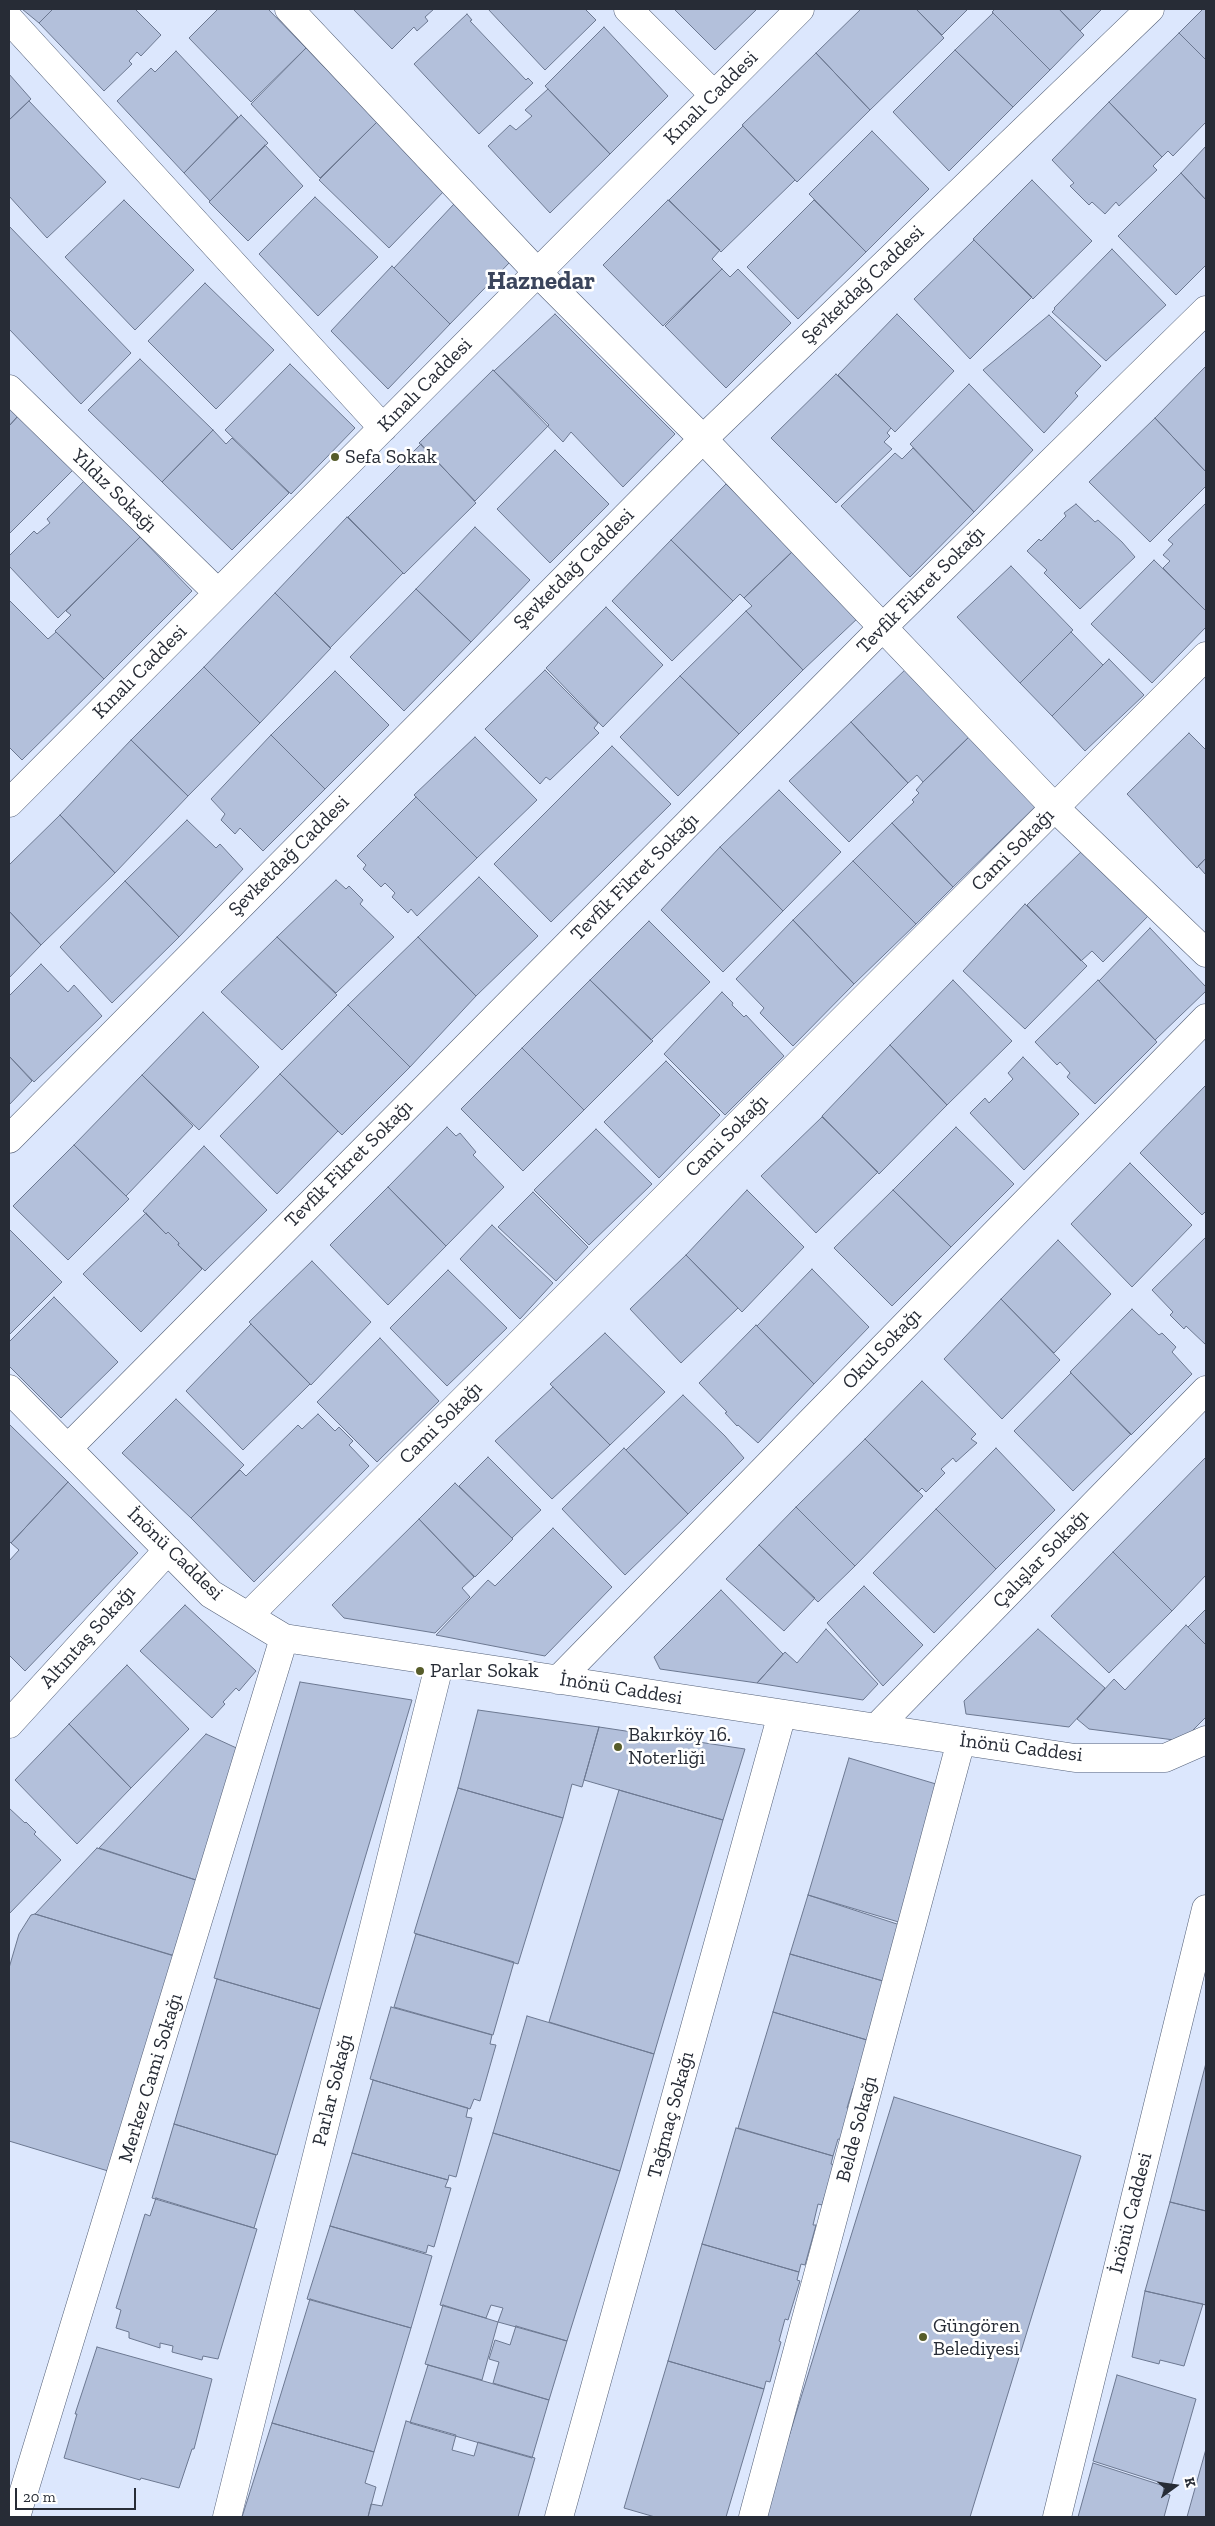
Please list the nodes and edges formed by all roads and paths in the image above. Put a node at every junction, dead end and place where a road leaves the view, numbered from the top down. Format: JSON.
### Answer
{"nodes":[{"id":1,"x":290,"y":9,"type":"edge"},
{"id":2,"x":628,"y":9,"type":"edge"},
{"id":3,"x":800,"y":9,"type":"edge"},
{"id":4,"x":1150,"y":9,"type":"edge"},
{"id":5,"x":9,"y":19,"type":"edge"},
{"id":6,"x":714,"y":95,"type":"junction"},
{"id":7,"x":537,"y":272,"type":"junction"},
{"id":8,"x":1206,"y":310,"type":"edge"},
{"id":9,"x":9,"y":389,"type":"edge"},
{"id":10,"x":382,"y":428,"type":"junction"},
{"id":11,"x":703,"y":440,"type":"junction"},
{"id":12,"x":218,"y":593,"type":"junction"},
{"id":13,"x":883,"y":627,"type":"junction"},
{"id":14,"x":1206,"y":656,"type":"edge"},
{"id":15,"x":12,"y":792,"type":"edge"},
{"id":16,"x":1055,"y":808,"type":"junction"},
{"id":17,"x":1206,"y":953,"type":"edge"},
{"id":18,"x":1206,"y":1018,"type":"edge"},
{"id":19,"x":9,"y":1139,"type":"edge"},
{"id":20,"x":9,"y":1388,"type":"edge"},
{"id":21,"x":1206,"y":1390,"type":"edge"},
{"id":22,"x":68,"y":1448,"type":"junction"},
{"id":23,"x":168,"y":1550,"type":"junction"},
{"id":24,"x":248,"y":1616,"type":"junction"},
{"id":25,"x":284,"y":1638,"type":"junction"},
{"id":26,"x":440,"y":1662,"type":"junction"},
{"id":27,"x":558,"y":1680,"type":"junction"},
{"id":28,"x":782,"y":1714,"type":"junction"},
{"id":29,"x":9,"y":1724,"type":"edge"},
{"id":30,"x":876,"y":1728,"type":"junction"},
{"id":31,"x":1206,"y":1740,"type":"edge"},
{"id":32,"x":960,"y":1741,"type":"junction"},
{"id":33,"x":1206,"y":1909,"type":"edge"},
{"id":34,"x":16,"y":2517,"type":"edge"},
{"id":35,"x":227,"y":2517,"type":"edge"},
{"id":36,"x":559,"y":2517,"type":"edge"},
{"id":37,"x":753,"y":2517,"type":"edge"},
{"id":38,"x":1056,"y":2517,"type":"edge"}],
"edges":[{"from":1,"to":7,"type":"street"},
{"from":2,"to":6,"type":"street"},
{"from":3,"to":6,"type":"street","name":"Kınalı Caddesi"},
{"from":4,"to":11,"type":"street","name":"Şevketdağ Caddesi"},
{"from":5,"to":10,"type":"street"},
{"from":6,"to":7,"type":"street","name":"Kınalı Caddesi"},
{"from":7,"to":10,"type":"street","name":"Kınalı Caddesi"},
{"from":7,"to":11,"type":"street"},
{"from":8,"to":13,"type":"street","name":"Tevfik Fikret Sokağı"},
{"from":9,"to":12,"type":"street","name":"Yıldız Sokağı"},
{"from":10,"to":12,"type":"street","name":"Kınalı Caddesi"},
{"from":11,"to":13,"type":"street"},
{"from":11,"to":19,"type":"street","name":"Şevketdağ Caddesi"},
{"from":12,"to":15,"type":"street","name":"Kınalı Caddesi"},
{"from":13,"to":16,"type":"street"},
{"from":13,"to":22,"type":"street","name":"Tevfik Fikret Sokağı"},
{"from":14,"to":16,"type":"street","name":"Cami Sokağı"},
{"from":16,"to":17,"type":"street"},
{"from":16,"to":24,"type":"street","name":"Cami Sokağı"},
{"from":18,"to":27,"type":"street","name":"Okul Sokağı"},
{"from":20,"to":22,"type":"street","name":"İnönü Caddesi"},
{"from":21,"to":30,"type":"street","name":"Çalışlar Sokağı"},
{"from":22,"to":23,"type":"street","name":"İnönü Caddesi"},
{"from":23,"to":24,"type":"street","name":"İnönü Caddesi"},
{"from":23,"to":29,"type":"street","name":"Altıntaş Sokağı"},
{"from":24,"to":25,"type":"street","name":"İnönü Caddesi"},
{"from":25,"to":26,"type":"street","name":"İnönü Caddesi"},
{"from":25,"to":34,"type":"street","name":"Merkez Cami Sokağı"},
{"from":26,"to":27,"type":"street","name":"İnönü Caddesi"},
{"from":26,"to":35,"type":"street","name":"Parlar Sokağı"},
{"from":27,"to":28,"type":"street","name":"İnönü Caddesi"},
{"from":28,"to":30,"type":"street","name":"İnönü Caddesi"},
{"from":28,"to":36,"type":"street","name":"Tağmaç Sokağı"},
{"from":30,"to":32,"type":"street","name":"İnönü Caddesi"},
{"from":31,"to":32,"type":"street","name":"İnönü Caddesi"},
{"from":32,"to":37,"type":"street","name":"Belde Sokağı"},
{"from":33,"to":38,"type":"street","name":"İnönü Caddesi"}]}
